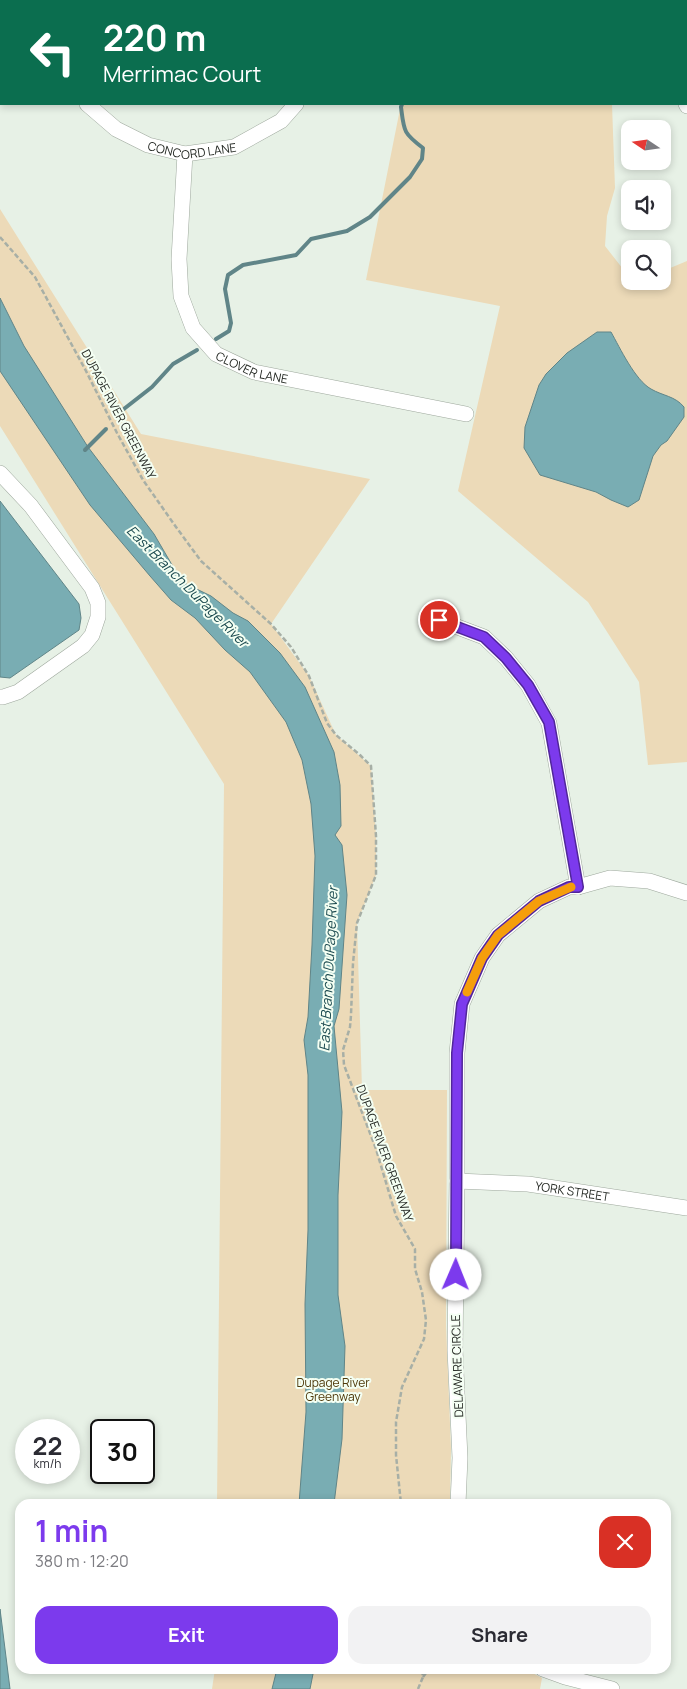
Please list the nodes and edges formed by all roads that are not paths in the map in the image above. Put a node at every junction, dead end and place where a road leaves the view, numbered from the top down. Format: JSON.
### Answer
{"nodes":[{"id":1,"x":88,"y":105,"type":"edge"},
{"id":2,"x":295,"y":105,"type":"edge"},
{"id":3,"x":185,"y":154,"type":"junction"},
{"id":4,"x":466,"y":414,"type":"dead end"},
{"id":5,"x":0,"y":473,"type":"edge"},
{"id":6,"x":439,"y":620,"type":"dead end"},
{"id":7,"x":0,"y":697,"type":"edge"},
{"id":8,"x":578,"y":887,"type":"junction"},
{"id":9,"x":687,"y":893,"type":"edge"},
{"id":10,"x":457,"y":1181,"type":"junction"},
{"id":11,"x":687,"y":1208,"type":"edge"},
{"id":12,"x":458,"y":1499,"type":"edge"},
{"id":13,"x":557,"y":1674,"type":"edge"},
{"id":14,"x":612,"y":1689,"type":"edge"}],
"edges":[{"from":1,"to":3,"type":"street","name":"CONCORD LANE"},
{"from":2,"to":3,"type":"street","name":"CONCORD LANE"},
{"from":3,"to":4,"type":"street","name":"CLOVER LANE"},
{"from":5,"to":7,"type":"street"},
{"from":6,"to":8,"type":"street"},
{"from":8,"to":9,"type":"street","name":"DELAWARE CIRCLE"},
{"from":8,"to":10,"type":"street","name":"DELAWARE CIRCLE"},
{"from":10,"to":11,"type":"street","name":"YORK STREET"},
{"from":10,"to":12,"type":"street","name":"DELAWARE CIRCLE"},
{"from":13,"to":14,"type":"street"}]}
